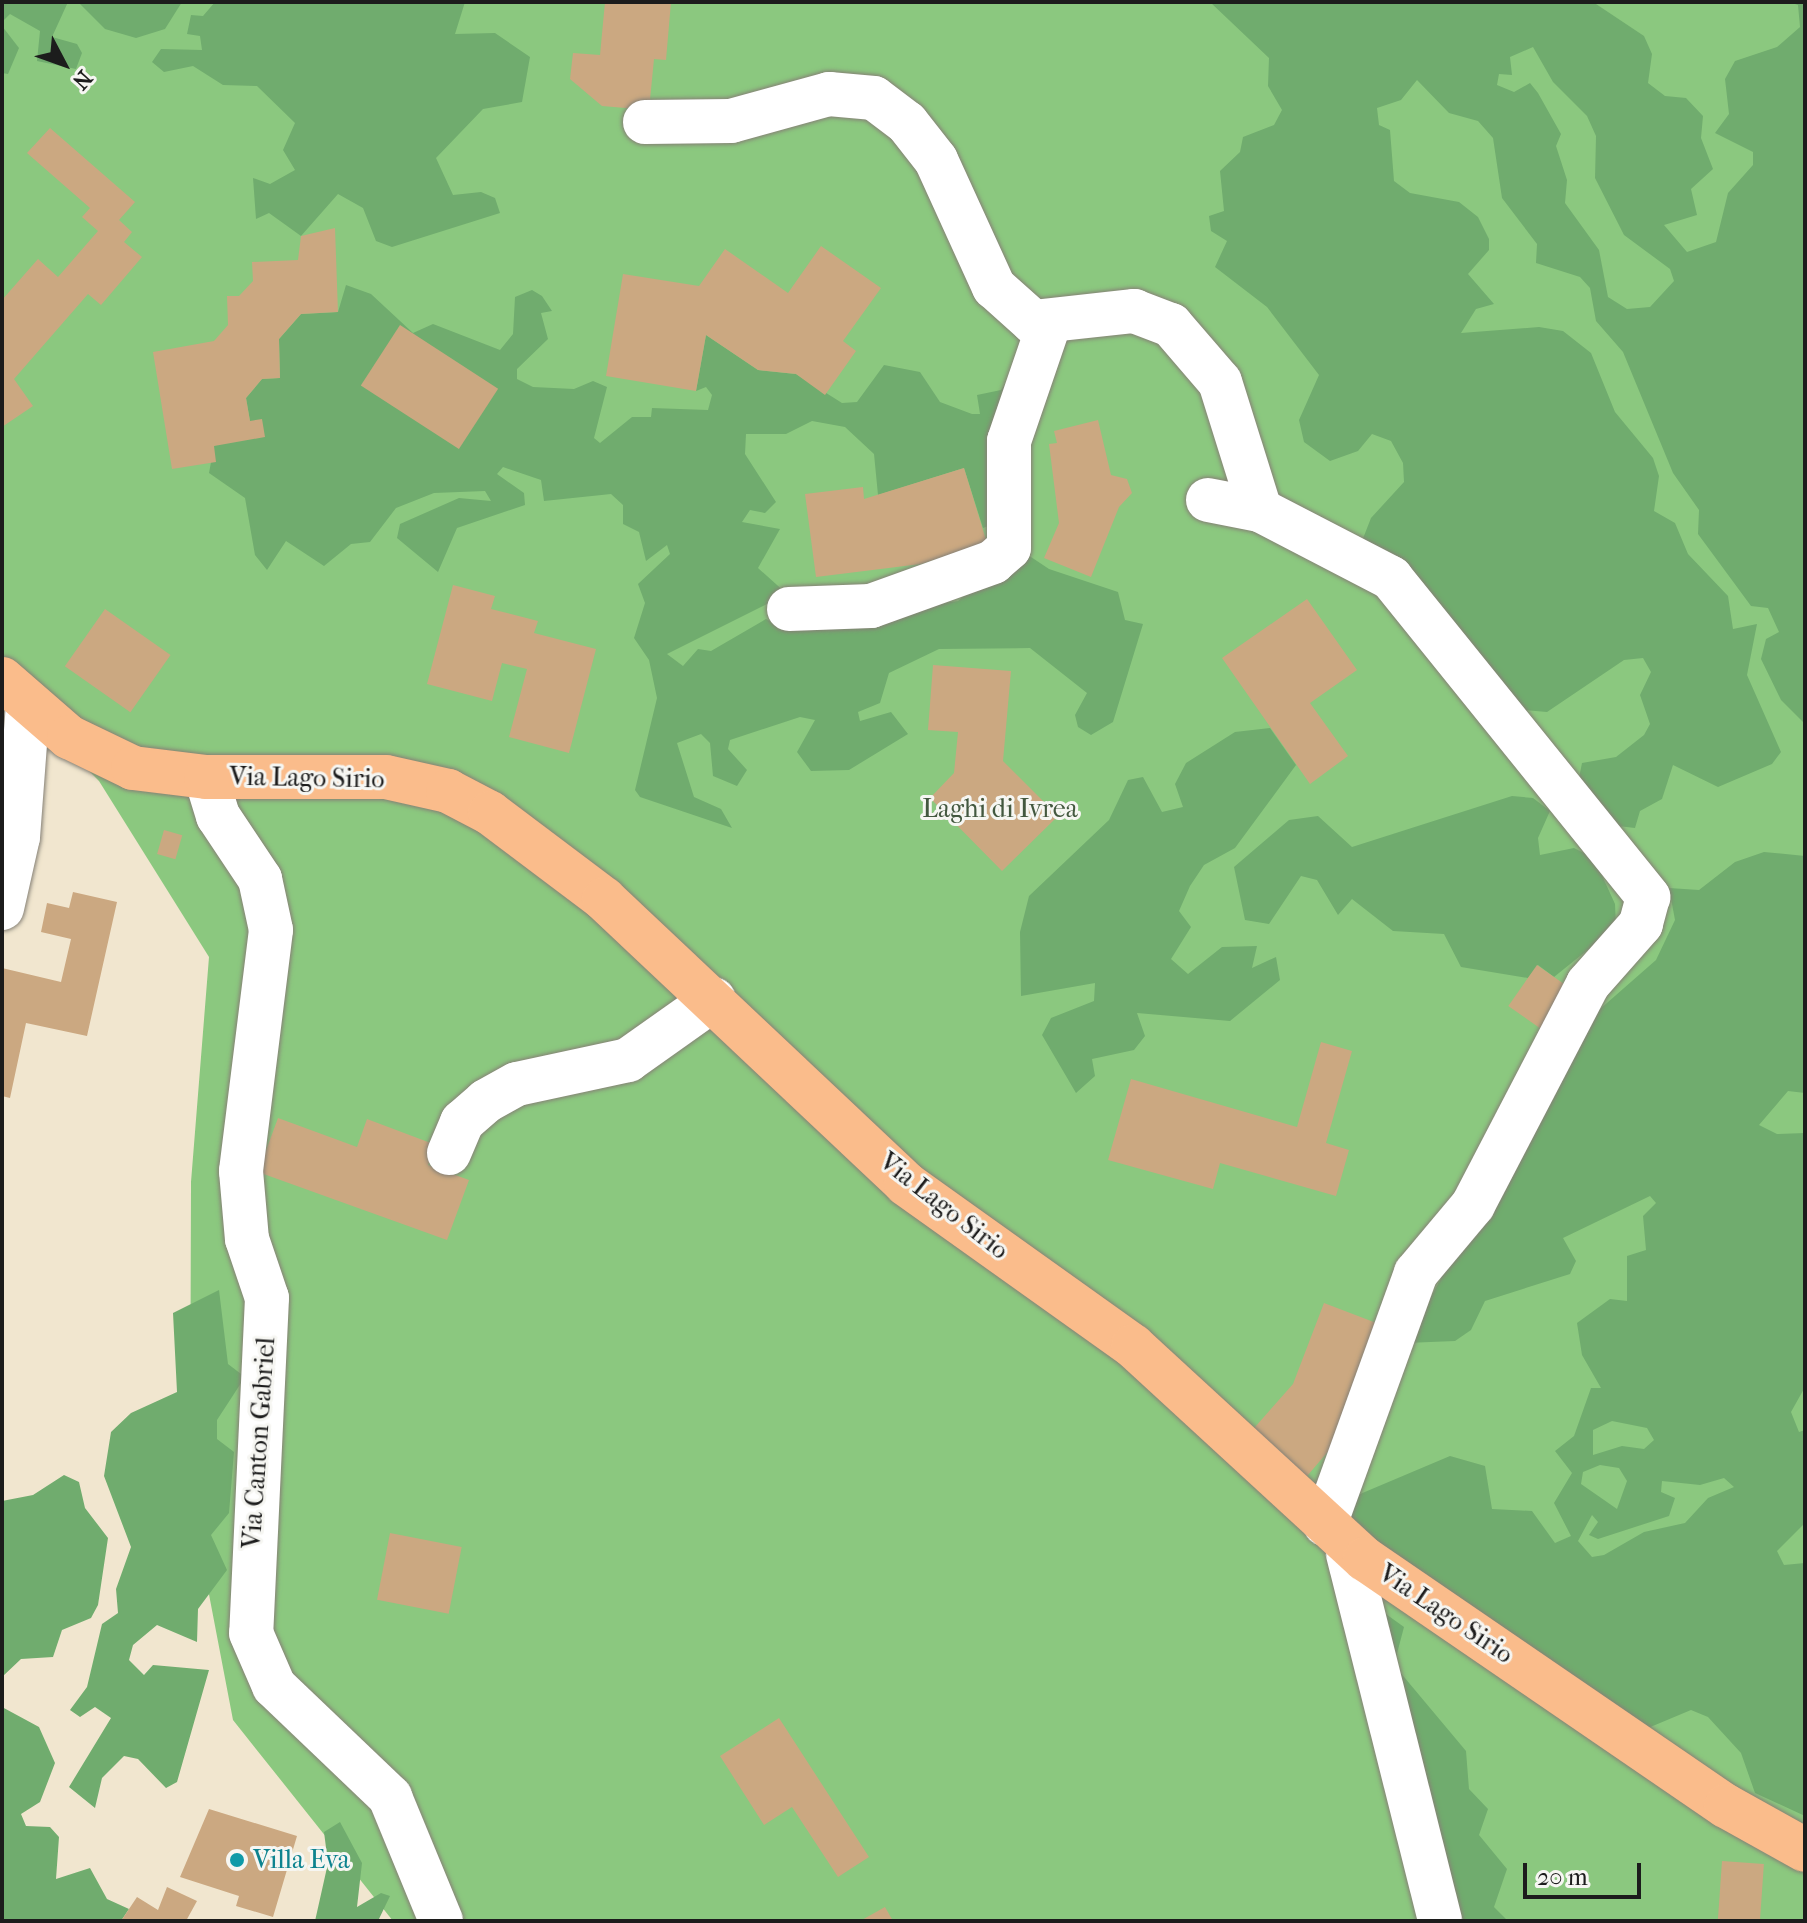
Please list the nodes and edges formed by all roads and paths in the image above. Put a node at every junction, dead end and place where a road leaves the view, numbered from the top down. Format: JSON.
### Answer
{"nodes":[{"id":1,"x":645,"y":122,"type":"dead end"},
{"id":2,"x":1049,"y":324,"type":"junction"},
{"id":3,"x":1009,"y":340,"type":"dead end"},
{"id":4,"x":1208,"y":500,"type":"dead end"},
{"id":5,"x":1260,"y":510,"type":"junction"},
{"id":6,"x":789,"y":609,"type":"dead end"},
{"id":7,"x":15,"y":692,"type":"edge"},
{"id":8,"x":206,"y":777,"type":"junction"},
{"id":9,"x":2,"y":908,"type":"edge"},
{"id":10,"x":714,"y":999,"type":"junction"},
{"id":11,"x":449,"y":1153,"type":"dead end"},
{"id":12,"x":1346,"y":1545,"type":"junction"},
{"id":13,"x":1805,"y":1850,"type":"edge"},
{"id":14,"x":441,"y":1921,"type":"edge"},
{"id":15,"x":1440,"y":1921,"type":"edge"}],
"edges":[{"from":1,"to":2,"type":"street"},
{"from":2,"to":3,"type":"street"},
{"from":2,"to":5,"type":"street"},
{"from":2,"to":6,"type":"street"},
{"from":4,"to":5,"type":"street"},
{"from":5,"to":12,"type":"street"},
{"from":7,"to":8,"type":"main road","name":"Via Lago Sirio"},
{"from":7,"to":9,"type":"street"},
{"from":8,"to":10,"type":"main road","name":"Via Lago Sirio"},
{"from":8,"to":14,"type":"street","name":"Via Canton Gabriel"},
{"from":10,"to":11,"type":"street"},
{"from":10,"to":12,"type":"main road","name":"Via Lago Sirio"},
{"from":12,"to":13,"type":"main road","name":"Via Lago Sirio"},
{"from":12,"to":15,"type":"street"}]}
